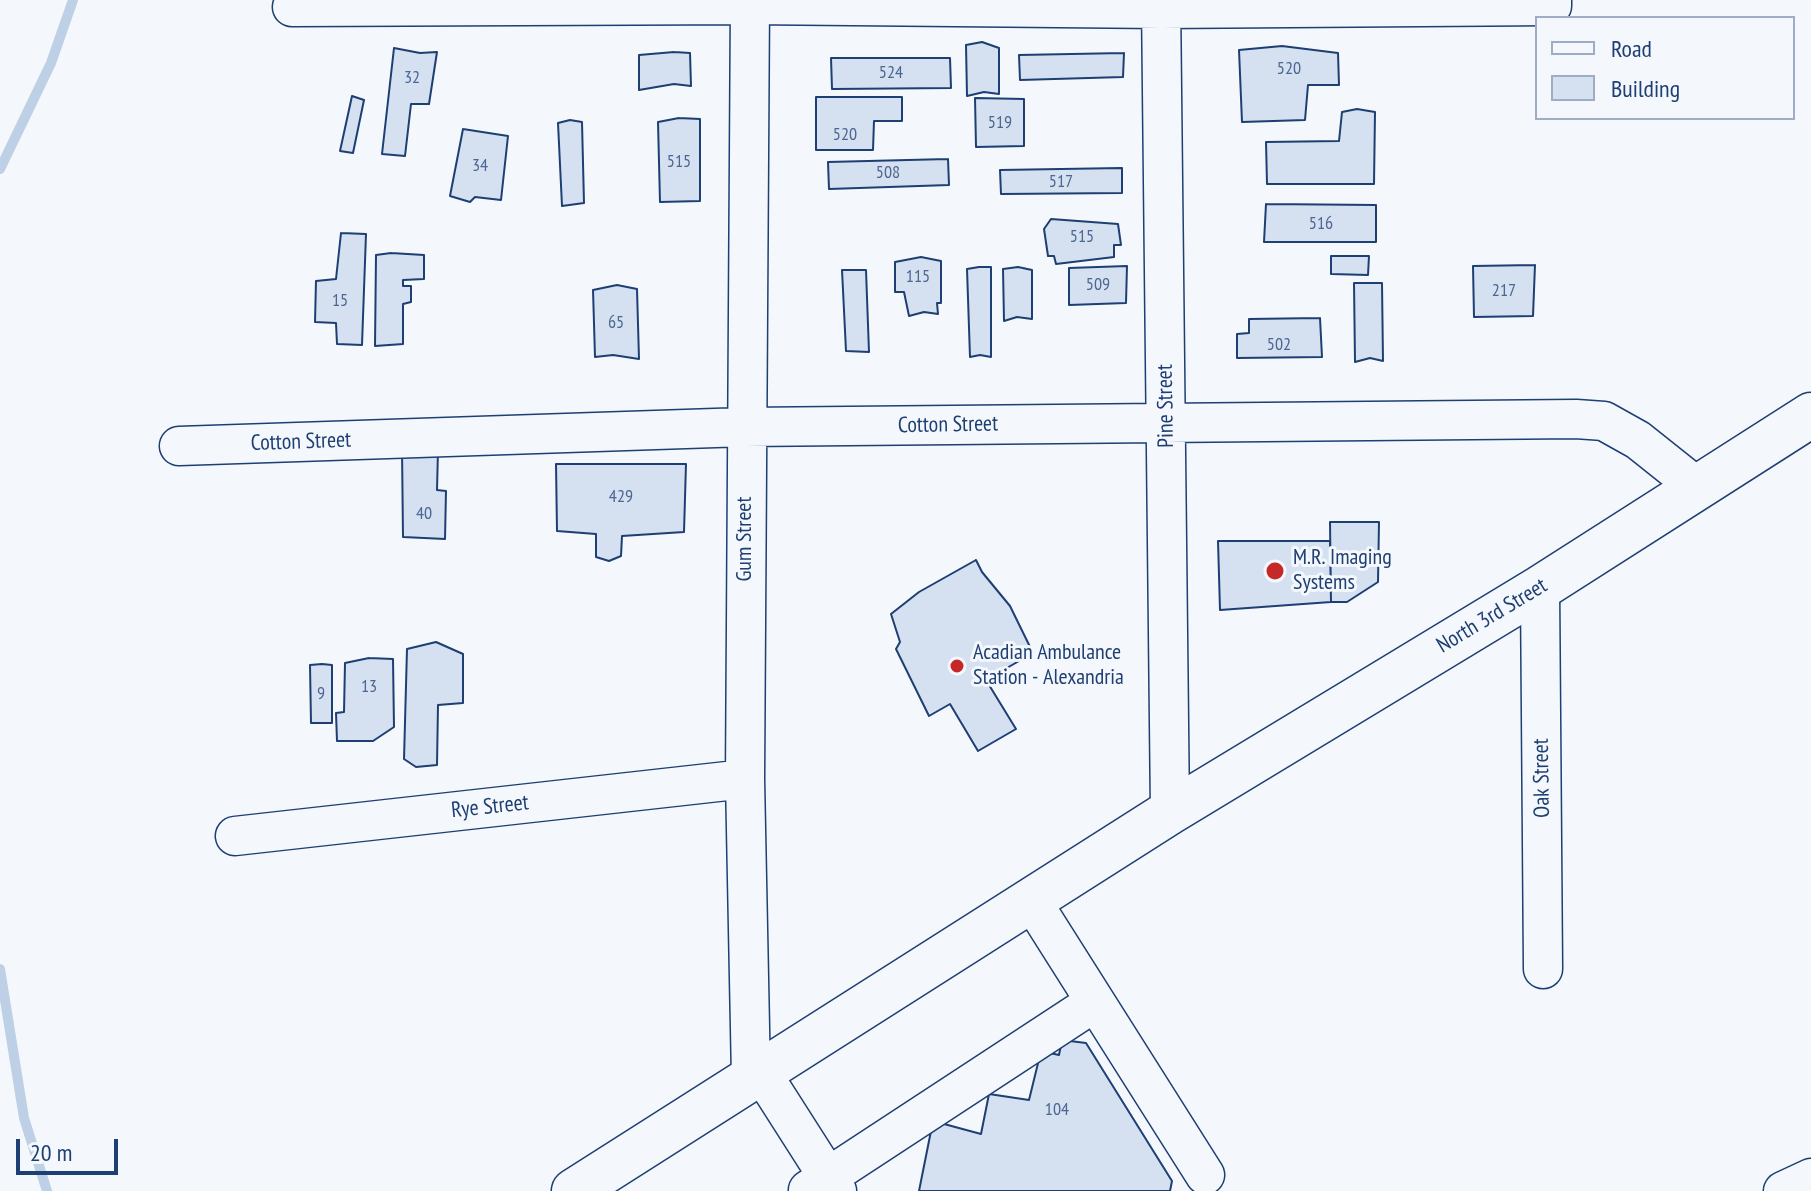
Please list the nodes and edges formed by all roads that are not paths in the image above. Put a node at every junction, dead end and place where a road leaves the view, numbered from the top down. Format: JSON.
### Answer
{"nodes":[{"id":1,"x":750,"y":2,"type":"edge"},
{"id":2,"x":1552,"y":3,"type":"edge"},
{"id":3,"x":1161,"y":4,"type":"edge"},
{"id":4,"x":292,"y":7,"type":"dead end"},
{"id":5,"x":1811,"y":415,"type":"edge"},
{"id":6,"x":1166,"y":423,"type":"junction"},
{"id":7,"x":745,"y":427,"type":"junction"},
{"id":8,"x":179,"y":446,"type":"dead end"},
{"id":9,"x":1697,"y":487,"type":"junction"},
{"id":10,"x":1540,"y":588,"type":"junction"},
{"id":11,"x":745,"y":779,"type":"junction"},
{"id":12,"x":1170,"y":812,"type":"junction"},
{"id":13,"x":235,"y":836,"type":"dead end"},
{"id":14,"x":1031,"y":900,"type":"junction"},
{"id":15,"x":1543,"y":969,"type":"dead end"},
{"id":16,"x":1095,"y":1002,"type":"junction"},
{"id":17,"x":756,"y":1075,"type":"junction"},
{"id":18,"x":1205,"y":1175,"type":"dead end"},
{"id":19,"x":1811,"y":1178,"type":"edge"},
{"id":20,"x":823,"y":1186,"type":"edge"},
{"id":21,"x":574,"y":1191,"type":"edge"},
{"id":22,"x":1783,"y":1191,"type":"edge"}],
"edges":[{"from":1,"to":3,"type":"street"},
{"from":1,"to":4,"type":"street"},
{"from":1,"to":7,"type":"street","name":"Gum Street"},
{"from":2,"to":3,"type":"street"},
{"from":3,"to":6,"type":"street","name":"Pine Street"},
{"from":5,"to":9,"type":"main road","name":"North 3rd Street"},
{"from":6,"to":7,"type":"street","name":"Cotton Street"},
{"from":6,"to":9,"type":"street","name":"Cotton Street"},
{"from":6,"to":12,"type":"street","name":"Pine Street"},
{"from":7,"to":8,"type":"street","name":"Cotton Street"},
{"from":7,"to":11,"type":"street","name":"Gum Street"},
{"from":9,"to":10,"type":"main road","name":"North 3rd Street"},
{"from":10,"to":12,"type":"main road","name":"North 3rd Street"},
{"from":10,"to":15,"type":"street","name":"Oak Street"},
{"from":11,"to":13,"type":"street","name":"Rye Street"},
{"from":11,"to":17,"type":"street","name":"Gum Street"},
{"from":12,"to":14,"type":"main road","name":"North 3rd Street"},
{"from":14,"to":16,"type":"street"},
{"from":14,"to":17,"type":"main road","name":"North 3rd Street"},
{"from":16,"to":18,"type":"street"},
{"from":16,"to":20,"type":"street"},
{"from":17,"to":20,"type":"street"},
{"from":17,"to":21,"type":"main road","name":"North 3rd Street"},
{"from":19,"to":22,"type":"street"}]}
